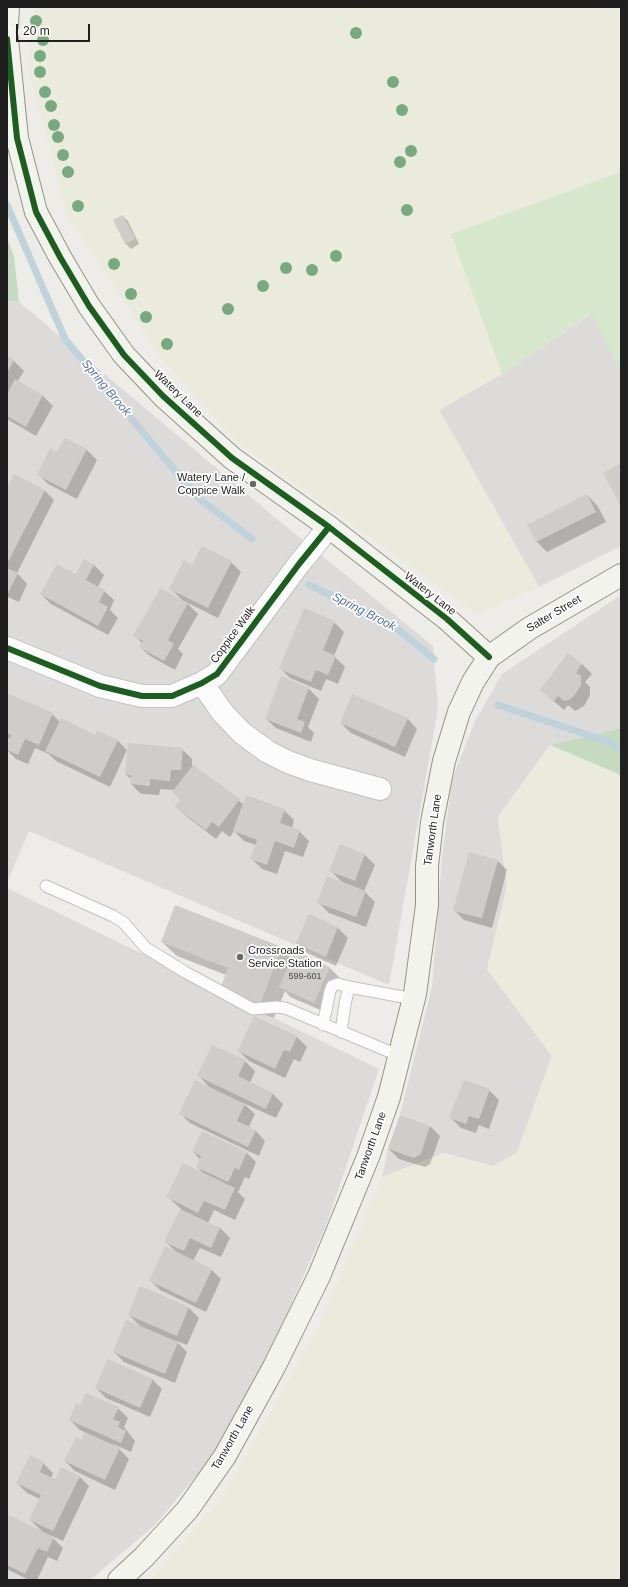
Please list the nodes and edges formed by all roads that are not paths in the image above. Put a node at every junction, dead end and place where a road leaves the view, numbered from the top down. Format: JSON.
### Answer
{"nodes":[{"id":1,"x":8,"y":7,"type":"edge"},
{"id":2,"x":7,"y":26,"type":"edge"},
{"id":3,"x":7,"y":39,"type":"edge"},
{"id":4,"x":329,"y":527,"type":"junction"},
{"id":5,"x":621,"y":575,"type":"edge"},
{"id":6,"x":7,"y":648,"type":"edge"},
{"id":7,"x":490,"y":657,"type":"junction"},
{"id":8,"x":202,"y":683,"type":"junction"},
{"id":9,"x":380,"y":789,"type":"dead end"},
{"id":10,"x":46,"y":886,"type":"dead end"},
{"id":11,"x":349,"y":987,"type":"junction"},
{"id":12,"x":414,"y":999,"type":"junction"},
{"id":13,"x":324,"y":1025,"type":"junction"},
{"id":14,"x":341,"y":1032,"type":"junction"},
{"id":15,"x":400,"y":1056,"type":"junction"},
{"id":16,"x":119,"y":1580,"type":"edge"}],
"edges":[{"from":1,"to":2,"type":"main road"},
{"from":3,"to":4,"type":"main road","name":"Watery Lane"},
{"from":4,"to":7,"type":"main road","name":"Watery Lane"},
{"from":4,"to":8,"type":"street","name":"Coppice Walk"},
{"from":5,"to":7,"type":"main road","name":"Salter Street"},
{"from":6,"to":8,"type":"street","name":"Coppice Walk"},
{"from":7,"to":12,"type":"main road","name":"Tanworth Lane"},
{"from":8,"to":9,"type":"street"},
{"from":10,"to":13,"type":"lane"},
{"from":11,"to":12,"type":"lane"},
{"from":11,"to":13,"type":"lane"},
{"from":11,"to":14,"type":"lane"},
{"from":12,"to":15,"type":"main road","name":"Tanworth Lane"},
{"from":13,"to":14,"type":"lane"},
{"from":14,"to":15,"type":"lane"},
{"from":15,"to":16,"type":"main road","name":"Tanworth Lane"}]}
